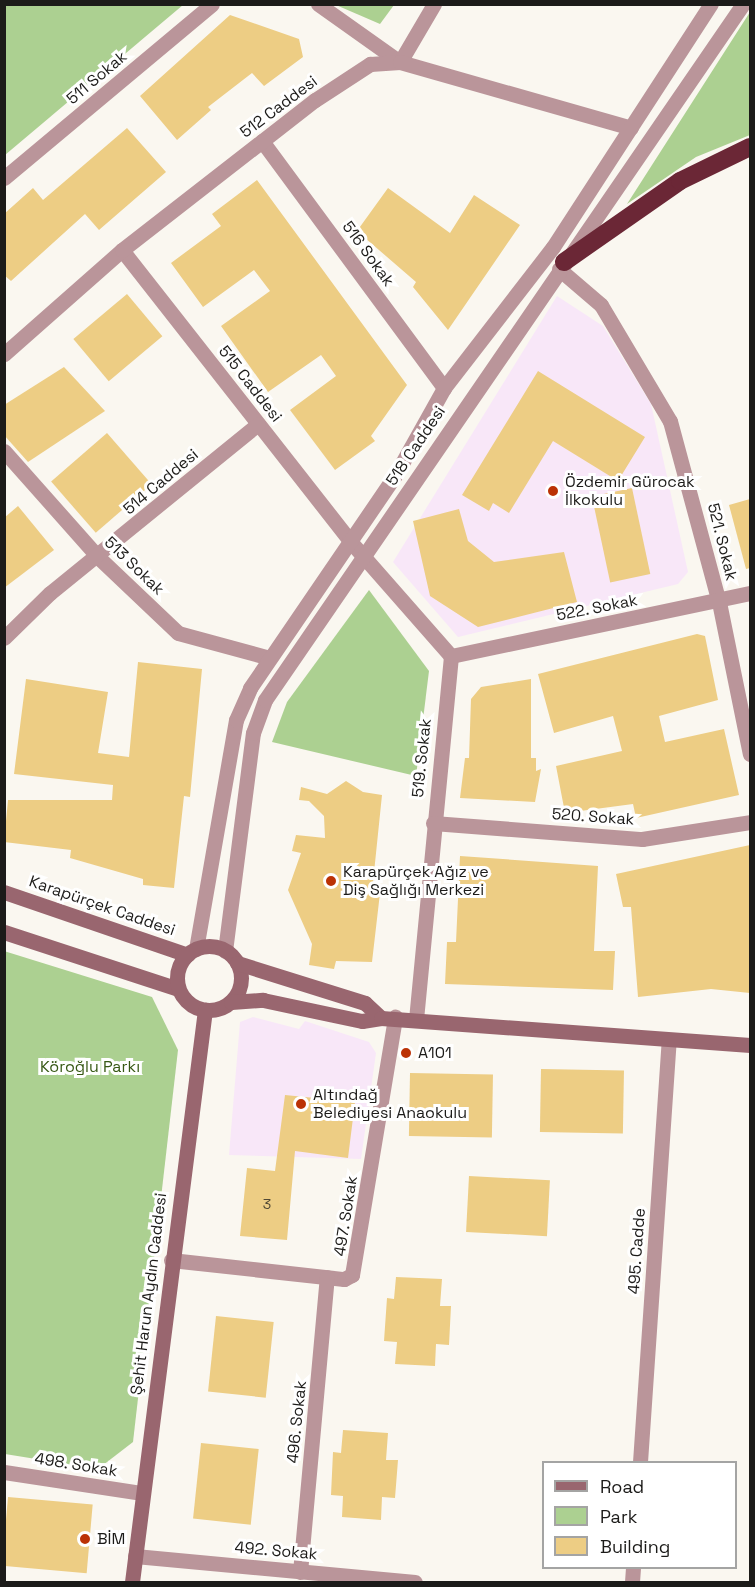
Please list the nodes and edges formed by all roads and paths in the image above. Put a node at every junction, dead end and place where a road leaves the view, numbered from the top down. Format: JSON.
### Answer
{"nodes":[{"id":1,"x":212,"y":4,"type":"edge"},
{"id":2,"x":318,"y":4,"type":"edge"},
{"id":3,"x":434,"y":4,"type":"edge"},
{"id":4,"x":711,"y":4,"type":"edge"},
{"id":5,"x":743,"y":4,"type":"edge"},
{"id":6,"x":400,"y":62,"type":"junction"},
{"id":7,"x":631,"y":128,"type":"junction"},
{"id":8,"x":262,"y":141,"type":"junction"},
{"id":9,"x":750,"y":147,"type":"edge"},
{"id":10,"x":4,"y":178,"type":"edge"},
{"id":11,"x":122,"y":250,"type":"junction"},
{"id":12,"x":562,"y":266,"type":"junction"},
{"id":13,"x":4,"y":354,"type":"edge"},
{"id":14,"x":444,"y":388,"type":"junction"},
{"id":15,"x":258,"y":424,"type":"junction"},
{"id":16,"x":4,"y":451,"type":"edge"},
{"id":17,"x":350,"y":540,"type":"junction"},
{"id":18,"x":364,"y":556,"type":"junction"},
{"id":19,"x":98,"y":557,"type":"junction"},
{"id":20,"x":750,"y":593,"type":"edge"},
{"id":21,"x":719,"y":602,"type":"junction"},
{"id":22,"x":4,"y":638,"type":"edge"},
{"id":23,"x":451,"y":656,"type":"junction"},
{"id":24,"x":270,"y":658,"type":"junction"},
{"id":25,"x":750,"y":754,"type":"edge"},
{"id":26,"x":750,"y":822,"type":"edge"},
{"id":27,"x":433,"y":824,"type":"junction"},
{"id":28,"x":4,"y":892,"type":"edge"},
{"id":29,"x":4,"y":932,"type":"edge"},
{"id":30,"x":225,"y":951,"type":"junction"},
{"id":31,"x":192,"y":952,"type":"junction"},
{"id":32,"x":237,"y":963,"type":"junction"},
{"id":33,"x":178,"y":989,"type":"junction"},
{"id":34,"x":231,"y":1002,"type":"junction"},
{"id":35,"x":205,"y":1010,"type":"junction"},
{"id":36,"x":388,"y":1017,"type":"junction"},
{"id":37,"x":416,"y":1018,"type":"junction"},
{"id":38,"x":669,"y":1042,"type":"junction"},
{"id":39,"x":750,"y":1044,"type":"edge"},
{"id":40,"x":171,"y":1260,"type":"junction"},
{"id":41,"x":327,"y":1277,"type":"junction"},
{"id":42,"x":640,"y":1461,"type":"edge"},
{"id":43,"x":4,"y":1472,"type":"edge"},
{"id":44,"x":142,"y":1493,"type":"junction"},
{"id":45,"x":135,"y":1556,"type":"junction"},
{"id":46,"x":300,"y":1572,"type":"junction"},
{"id":47,"x":132,"y":1582,"type":"edge"},
{"id":48,"x":415,"y":1582,"type":"edge"}],
"edges":[{"from":1,"to":10,"type":"street","name":"511 Sokak"},
{"from":2,"to":6,"type":"street"},
{"from":3,"to":6,"type":"street"},
{"from":4,"to":7,"type":"street","name":"518 Caddesi"},
{"from":5,"to":12,"type":"street","name":"518 Caddesi"},
{"from":6,"to":7,"type":"street","name":"512 Caddesi"},
{"from":6,"to":8,"type":"street","name":"512 Caddesi"},
{"from":7,"to":14,"type":"street","name":"518 Caddesi"},
{"from":8,"to":11,"type":"street","name":"512 Caddesi"},
{"from":8,"to":14,"type":"street","name":"516 Sokak"},
{"from":9,"to":12,"type":"highway"},
{"from":11,"to":13,"type":"street","name":"512 Caddesi"},
{"from":11,"to":15,"type":"street","name":"515 Caddesi"},
{"from":12,"to":18,"type":"street","name":"518 Caddesi"},
{"from":12,"to":21,"type":"street","name":"521. Sokak"},
{"from":14,"to":17,"type":"street","name":"518 Caddesi"},
{"from":15,"to":17,"type":"street","name":"515 Caddesi"},
{"from":15,"to":19,"type":"street","name":"514 Caddesi"},
{"from":16,"to":19,"type":"street","name":"513 Sokak"},
{"from":17,"to":18,"type":"street"},
{"from":17,"to":24,"type":"street","name":"518 Caddesi"},
{"from":18,"to":23,"type":"street"},
{"from":18,"to":30,"type":"street","name":"518 Caddesi"},
{"from":19,"to":22,"type":"street","name":"514 Caddesi"},
{"from":19,"to":24,"type":"street","name":"513 Sokak"},
{"from":20,"to":21,"type":"street","name":"522. Sokak"},
{"from":21,"to":23,"type":"street","name":"522. Sokak"},
{"from":21,"to":25,"type":"street","name":"521. Sokak"},
{"from":23,"to":27,"type":"street","name":"519. Sokak"},
{"from":24,"to":31,"type":"street","name":"518 Caddesi"},
{"from":26,"to":27,"type":"street","name":"520. Sokak"},
{"from":27,"to":37,"type":"street","name":"519. Sokak"},
{"from":28,"to":31,"type":"main road","name":"Karapürçek Caddesi"},
{"from":29,"to":33,"type":"main road"},
{"from":30,"to":31,"type":"main road"},
{"from":30,"to":32,"type":"main road"},
{"from":31,"to":33,"type":"main road"},
{"from":32,"to":34,"type":"main road"},
{"from":32,"to":36,"type":"main road"},
{"from":33,"to":35,"type":"main road"},
{"from":34,"to":35,"type":"main road"},
{"from":34,"to":36,"type":"main road"},
{"from":35,"to":40,"type":"main road","name":"Şehit Harun Aydın Caddesi"},
{"from":36,"to":37,"type":"main road"},
{"from":36,"to":41,"type":"street","name":"497. Sokak"},
{"from":37,"to":38,"type":"main road"},
{"from":38,"to":39,"type":"main road"},
{"from":38,"to":42,"type":"street","name":"495. Cadde"},
{"from":40,"to":41,"type":"street","name":"497. Sokak"},
{"from":40,"to":44,"type":"main road","name":"Şehit Harun Aydın Caddesi"},
{"from":41,"to":46,"type":"street","name":"496. Sokak"},
{"from":43,"to":44,"type":"street","name":"498. Sokak"},
{"from":44,"to":45,"type":"main road","name":"Şehit Harun Aydın Caddesi"},
{"from":45,"to":46,"type":"street","name":"492. Sokak"},
{"from":45,"to":47,"type":"main road","name":"Şehit Harun Aydın Caddesi"},
{"from":46,"to":48,"type":"street","name":"492. Sokak"}]}
